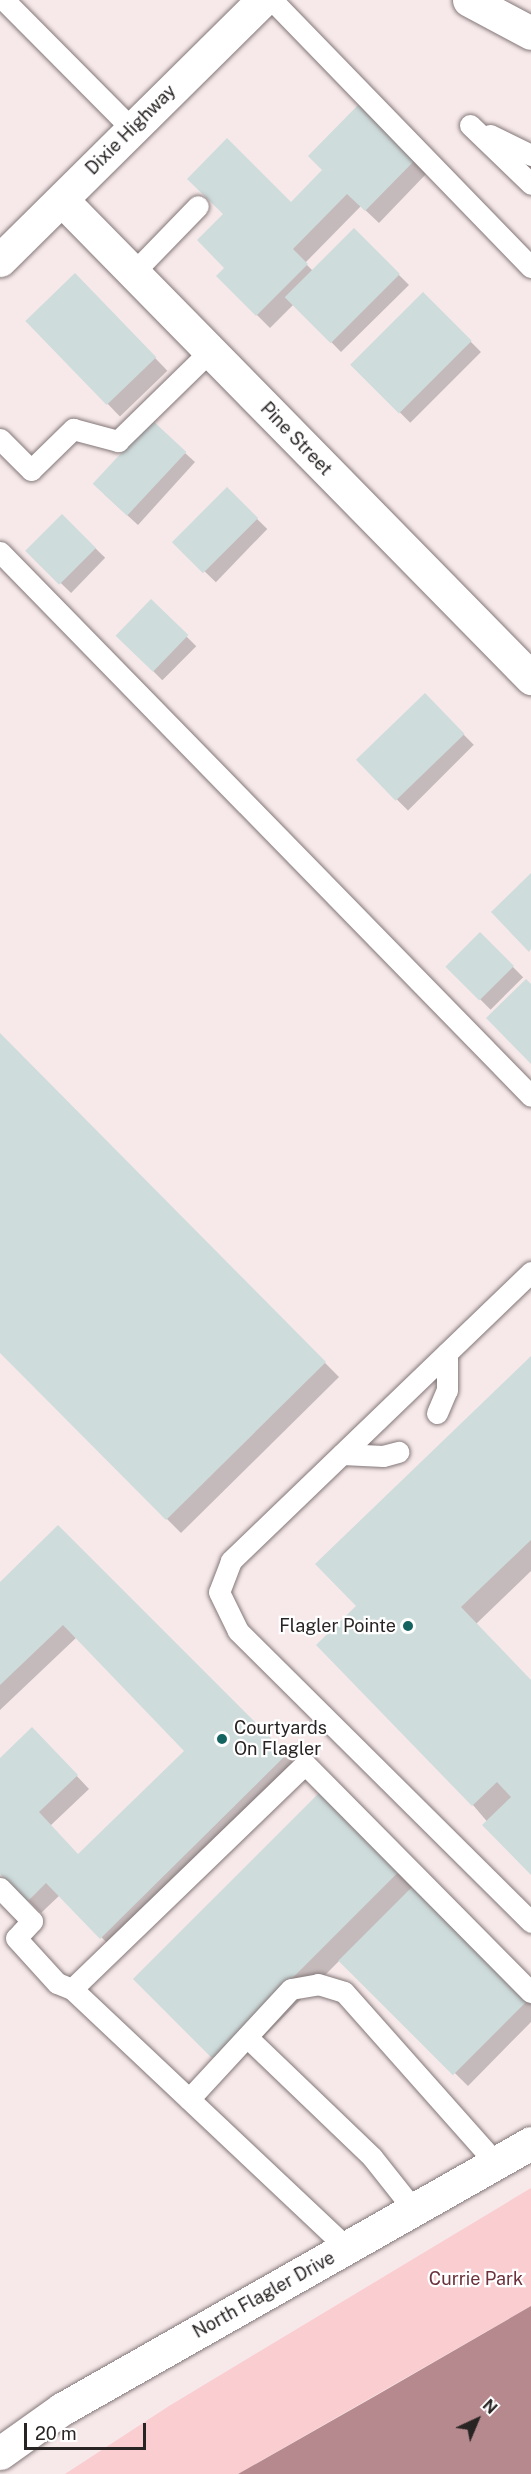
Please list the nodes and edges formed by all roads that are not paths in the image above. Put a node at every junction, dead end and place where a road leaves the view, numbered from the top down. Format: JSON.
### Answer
{"nodes":[{"id":1,"x":4,"y":0,"type":"edge"},
{"id":2,"x":262,"y":0,"type":"edge"},
{"id":3,"x":272,"y":0,"type":"edge"},
{"id":4,"x":469,"y":0,"type":"edge"},
{"id":5,"x":531,"y":33,"type":"edge"},
{"id":6,"x":132,"y":129,"type":"junction"},
{"id":7,"x":531,"y":155,"type":"edge"},
{"id":8,"x":531,"y":184,"type":"edge"},
{"id":9,"x":62,"y":200,"type":"junction"},
{"id":10,"x":198,"y":206,"type":"dead end"},
{"id":11,"x":0,"y":260,"type":"edge"},
{"id":12,"x":531,"y":267,"type":"edge"},
{"id":13,"x":133,"y":273,"type":"junction"},
{"id":14,"x":210,"y":351,"type":"junction"},
{"id":15,"x":0,"y":439,"type":"edge"},
{"id":16,"x":0,"y":552,"type":"edge"},
{"id":17,"x":531,"y":678,"type":"edge"},
{"id":18,"x":531,"y":1096,"type":"edge"},
{"id":19,"x":531,"y":1272,"type":"edge"},
{"id":20,"x":447,"y":1353,"type":"junction"},
{"id":21,"x":437,"y":1413,"type":"dead end"},
{"id":22,"x":398,"y":1452,"type":"dead end"},
{"id":23,"x":342,"y":1454,"type":"junction"},
{"id":24,"x":0,"y":1888,"type":"edge"},
{"id":25,"x":531,"y":1922,"type":"edge"},
{"id":26,"x":72,"y":1989,"type":"junction"},
{"id":27,"x":531,"y":1992,"type":"edge"},
{"id":28,"x":247,"y":2037,"type":"junction"},
{"id":29,"x":189,"y":2099,"type":"junction"},
{"id":30,"x":531,"y":2144,"type":"edge"},
{"id":31,"x":496,"y":2163,"type":"junction"},
{"id":32,"x":414,"y":2210,"type":"junction"},
{"id":33,"x":347,"y":2248,"type":"junction"},
{"id":34,"x":0,"y":2453,"type":"edge"}],
"edges":[{"from":1,"to":6,"type":"lane"},
{"from":2,"to":6,"type":"street","name":"Dixie Highway"},
{"from":3,"to":12,"type":"lane"},
{"from":4,"to":5,"type":"street"},
{"from":6,"to":9,"type":"street","name":"Dixie Highway"},
{"from":7,"to":8,"type":"lane"},
{"from":9,"to":11,"type":"street","name":"Dixie Highway"},
{"from":9,"to":13,"type":"street","name":"Pine Street"},
{"from":10,"to":13,"type":"lane"},
{"from":13,"to":14,"type":"street","name":"Pine Street"},
{"from":14,"to":15,"type":"lane"},
{"from":14,"to":17,"type":"street","name":"Pine Street"},
{"from":16,"to":18,"type":"lane"},
{"from":19,"to":20,"type":"lane"},
{"from":20,"to":21,"type":"lane"},
{"from":20,"to":23,"type":"lane"},
{"from":22,"to":23,"type":"lane"},
{"from":23,"to":25,"type":"lane"},
{"from":24,"to":26,"type":"lane"},
{"from":26,"to":27,"type":"lane"},
{"from":26,"to":29,"type":"lane"},
{"from":28,"to":29,"type":"lane"},
{"from":28,"to":31,"type":"lane"},
{"from":28,"to":32,"type":"lane"},
{"from":29,"to":33,"type":"lane"},
{"from":30,"to":31,"type":"street","name":"North Flagler Drive"},
{"from":31,"to":32,"type":"street","name":"North Flagler Drive"},
{"from":32,"to":33,"type":"street","name":"North Flagler Drive"},
{"from":33,"to":34,"type":"street","name":"North Flagler Drive"}]}
